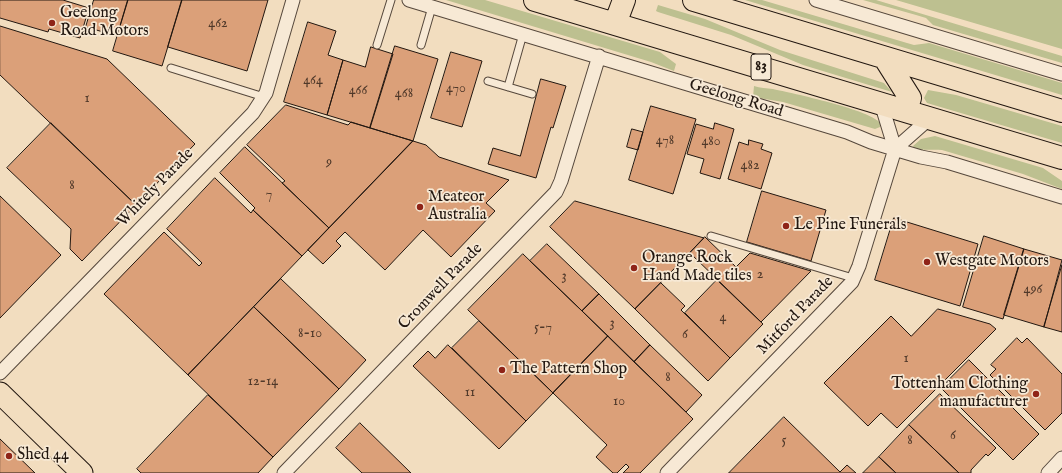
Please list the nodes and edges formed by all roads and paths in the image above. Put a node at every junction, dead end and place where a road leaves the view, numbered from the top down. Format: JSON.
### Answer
{"nodes":[{"id":1,"x":293,"y":0,"type":"edge"},
{"id":2,"x":391,"y":0,"type":"edge"},
{"id":3,"x":409,"y":0,"type":"edge"},
{"id":4,"x":535,"y":0,"type":"edge"},
{"id":5,"x":607,"y":0,"type":"edge"},
{"id":6,"x":624,"y":0,"type":"edge"},
{"id":7,"x":694,"y":0,"type":"edge"},
{"id":8,"x":816,"y":0,"type":"edge"},
{"id":9,"x":432,"y":7,"type":"junction"},
{"id":10,"x":615,"y":24,"type":"junction"},
{"id":11,"x":523,"y":34,"type":"junction"},
{"id":12,"x":377,"y":45,"type":"dead end"},
{"id":13,"x":421,"y":45,"type":"dead end"},
{"id":14,"x":599,"y":56,"type":"junction"},
{"id":15,"x":886,"y":60,"type":"junction"},
{"id":16,"x":171,"y":68,"type":"dead end"},
{"id":17,"x":1062,"y":74,"type":"edge"},
{"id":18,"x":488,"y":81,"type":"dead end"},
{"id":19,"x":508,"y":87,"type":"junction"},
{"id":20,"x":532,"y":94,"type":"dead end"},
{"id":21,"x":264,"y":97,"type":"junction"},
{"id":22,"x":881,"y":103,"type":"junction"},
{"id":23,"x":906,"y":111,"type":"junction"},
{"id":24,"x":1062,"y":112,"type":"edge"},
{"id":25,"x":930,"y":118,"type":"junction"},
{"id":26,"x":894,"y":149,"type":"junction"},
{"id":27,"x":1062,"y":158,"type":"edge"},
{"id":28,"x":1062,"y":197,"type":"edge"},
{"id":29,"x":711,"y":236,"type":"dead end"},
{"id":30,"x":853,"y":278,"type":"junction"},
{"id":31,"x":0,"y":374,"type":"edge"},
{"id":32,"x":0,"y":393,"type":"edge"},
{"id":33,"x":1062,"y":458,"type":"edge"},
{"id":34,"x":82,"y":473,"type":"edge"},
{"id":35,"x":284,"y":473,"type":"edge"},
{"id":36,"x":667,"y":473,"type":"edge"},
{"id":37,"x":1048,"y":473,"type":"edge"}],
"edges":[{"from":1,"to":21,"type":"street","name":"Whitely Parade"},
{"from":2,"to":12,"type":"lane"},
{"from":3,"to":9,"type":"street","name":"Geelong Road"},
{"from":4,"to":10,"type":"highway","number":"83"},
{"from":5,"to":10,"type":"highway"},
{"from":6,"to":10,"type":"highway"},
{"from":7,"to":15,"type":"highway"},
{"from":8,"to":17,"type":"street"},
{"from":9,"to":11,"type":"street","name":"Geelong Road"},
{"from":9,"to":13,"type":"lane"},
{"from":10,"to":22,"type":"highway","number":"83"},
{"from":11,"to":14,"type":"street","name":"Geelong Road"},
{"from":11,"to":19,"type":"lane"},
{"from":14,"to":26,"type":"street","name":"Geelong Road"},
{"from":14,"to":35,"type":"street","name":"Cromwell Parade"},
{"from":15,"to":23,"type":"highway"},
{"from":15,"to":24,"type":"highway"},
{"from":16,"to":21,"type":"lane"},
{"from":18,"to":19,"type":"lane"},
{"from":19,"to":20,"type":"lane"},
{"from":21,"to":31,"type":"street","name":"Whitely Parade"},
{"from":22,"to":23,"type":"highway","number":"83"},
{"from":22,"to":26,"type":"street"},
{"from":23,"to":25,"type":"highway","number":"83"},
{"from":25,"to":26,"type":"street"},
{"from":25,"to":27,"type":"highway","number":"83"},
{"from":26,"to":28,"type":"street","name":"Geelong Road"},
{"from":26,"to":30,"type":"street","name":"Mitford Parade"},
{"from":29,"to":30,"type":"lane"},
{"from":30,"to":36,"type":"street","name":"Mitford Parade"},
{"from":32,"to":34,"type":"main road"},
{"from":33,"to":37,"type":"street"}]}
